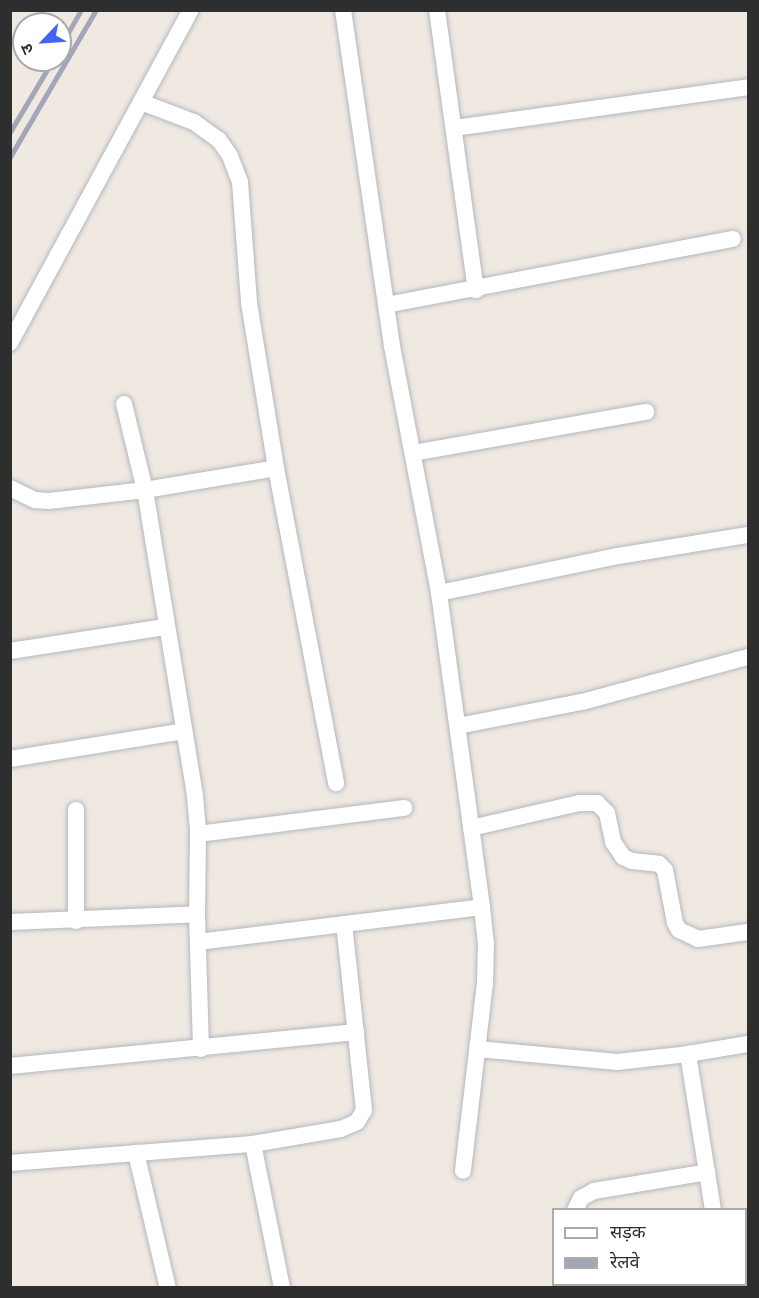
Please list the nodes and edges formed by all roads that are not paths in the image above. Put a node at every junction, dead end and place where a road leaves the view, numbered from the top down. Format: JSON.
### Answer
{"nodes":[{"id":1,"x":191,"y":10,"type":"edge"},
{"id":2,"x":343,"y":10,"type":"edge"},
{"id":3,"x":437,"y":10,"type":"edge"},
{"id":4,"x":748,"y":87,"type":"edge"},
{"id":5,"x":141,"y":102,"type":"junction"},
{"id":6,"x":454,"y":128,"type":"junction"},
{"id":7,"x":734,"y":239,"type":"dead end"},
{"id":8,"x":476,"y":290,"type":"junction"},
{"id":9,"x":386,"y":305,"type":"junction"},
{"id":10,"x":10,"y":344,"type":"edge"},
{"id":11,"x":124,"y":404,"type":"dead end"},
{"id":12,"x":646,"y":412,"type":"dead end"},
{"id":13,"x":413,"y":453,"type":"junction"},
{"id":14,"x":276,"y":468,"type":"junction"},
{"id":15,"x":10,"y":488,"type":"edge"},
{"id":16,"x":145,"y":490,"type":"junction"},
{"id":17,"x":748,"y":535,"type":"edge"},
{"id":18,"x":439,"y":593,"type":"junction"},
{"id":19,"x":165,"y":627,"type":"junction"},
{"id":20,"x":10,"y":651,"type":"edge"},
{"id":21,"x":748,"y":657,"type":"edge"},
{"id":22,"x":458,"y":726,"type":"junction"},
{"id":23,"x":184,"y":731,"type":"junction"},
{"id":24,"x":10,"y":759,"type":"edge"},
{"id":25,"x":336,"y":783,"type":"dead end"},
{"id":26,"x":404,"y":808,"type":"dead end"},
{"id":27,"x":75,"y":810,"type":"dead end"},
{"id":28,"x":471,"y":828,"type":"junction"},
{"id":29,"x":198,"y":834,"type":"junction"},
{"id":30,"x":482,"y":907,"type":"junction"},
{"id":31,"x":196,"y":914,"type":"junction"},
{"id":32,"x":76,"y":921,"type":"junction"},
{"id":33,"x":10,"y":922,"type":"edge"},
{"id":34,"x":344,"y":924,"type":"junction"},
{"id":35,"x":748,"y":932,"type":"edge"},
{"id":36,"x":198,"y":942,"type":"junction"},
{"id":37,"x":356,"y":1032,"type":"junction"},
{"id":38,"x":748,"y":1044,"type":"edge"},
{"id":39,"x":201,"y":1049,"type":"junction"},
{"id":40,"x":477,"y":1049,"type":"junction"},
{"id":41,"x":688,"y":1054,"type":"junction"},
{"id":42,"x":10,"y":1066,"type":"edge"},
{"id":43,"x":253,"y":1144,"type":"junction"},
{"id":44,"x":136,"y":1153,"type":"junction"},
{"id":45,"x":10,"y":1163,"type":"edge"},
{"id":46,"x":463,"y":1171,"type":"dead end"},
{"id":47,"x":707,"y":1173,"type":"junction"},
{"id":48,"x":576,"y":1208,"type":"edge"},
{"id":49,"x":713,"y":1208,"type":"edge"},
{"id":50,"x":168,"y":1287,"type":"edge"},
{"id":51,"x":282,"y":1287,"type":"edge"}],
"edges":[{"from":1,"to":5,"type":"street"},
{"from":2,"to":9,"type":"street"},
{"from":3,"to":6,"type":"street"},
{"from":4,"to":6,"type":"street"},
{"from":5,"to":10,"type":"street"},
{"from":5,"to":14,"type":"street"},
{"from":6,"to":8,"type":"street"},
{"from":7,"to":8,"type":"street"},
{"from":8,"to":9,"type":"street"},
{"from":9,"to":13,"type":"street"},
{"from":11,"to":16,"type":"street"},
{"from":12,"to":13,"type":"street"},
{"from":13,"to":18,"type":"street"},
{"from":14,"to":16,"type":"street"},
{"from":14,"to":25,"type":"street"},
{"from":15,"to":16,"type":"street"},
{"from":16,"to":19,"type":"street"},
{"from":17,"to":18,"type":"street"},
{"from":18,"to":22,"type":"street"},
{"from":19,"to":20,"type":"street"},
{"from":19,"to":23,"type":"street"},
{"from":21,"to":22,"type":"street"},
{"from":22,"to":28,"type":"street"},
{"from":23,"to":24,"type":"street"},
{"from":23,"to":29,"type":"street"},
{"from":26,"to":29,"type":"street"},
{"from":27,"to":32,"type":"street"},
{"from":28,"to":30,"type":"street"},
{"from":28,"to":35,"type":"street"},
{"from":29,"to":31,"type":"street"},
{"from":30,"to":34,"type":"street"},
{"from":30,"to":40,"type":"street"},
{"from":31,"to":32,"type":"street"},
{"from":31,"to":36,"type":"street"},
{"from":32,"to":33,"type":"street"},
{"from":34,"to":36,"type":"street"},
{"from":34,"to":37,"type":"street"},
{"from":36,"to":39,"type":"street"},
{"from":37,"to":39,"type":"street"},
{"from":37,"to":43,"type":"street"},
{"from":38,"to":41,"type":"street"},
{"from":39,"to":42,"type":"street"},
{"from":40,"to":41,"type":"street"},
{"from":40,"to":46,"type":"street"},
{"from":41,"to":47,"type":"street"},
{"from":43,"to":44,"type":"street"},
{"from":43,"to":51,"type":"street"},
{"from":44,"to":45,"type":"street"},
{"from":44,"to":50,"type":"street"},
{"from":47,"to":48,"type":"street"},
{"from":47,"to":49,"type":"street"}]}
